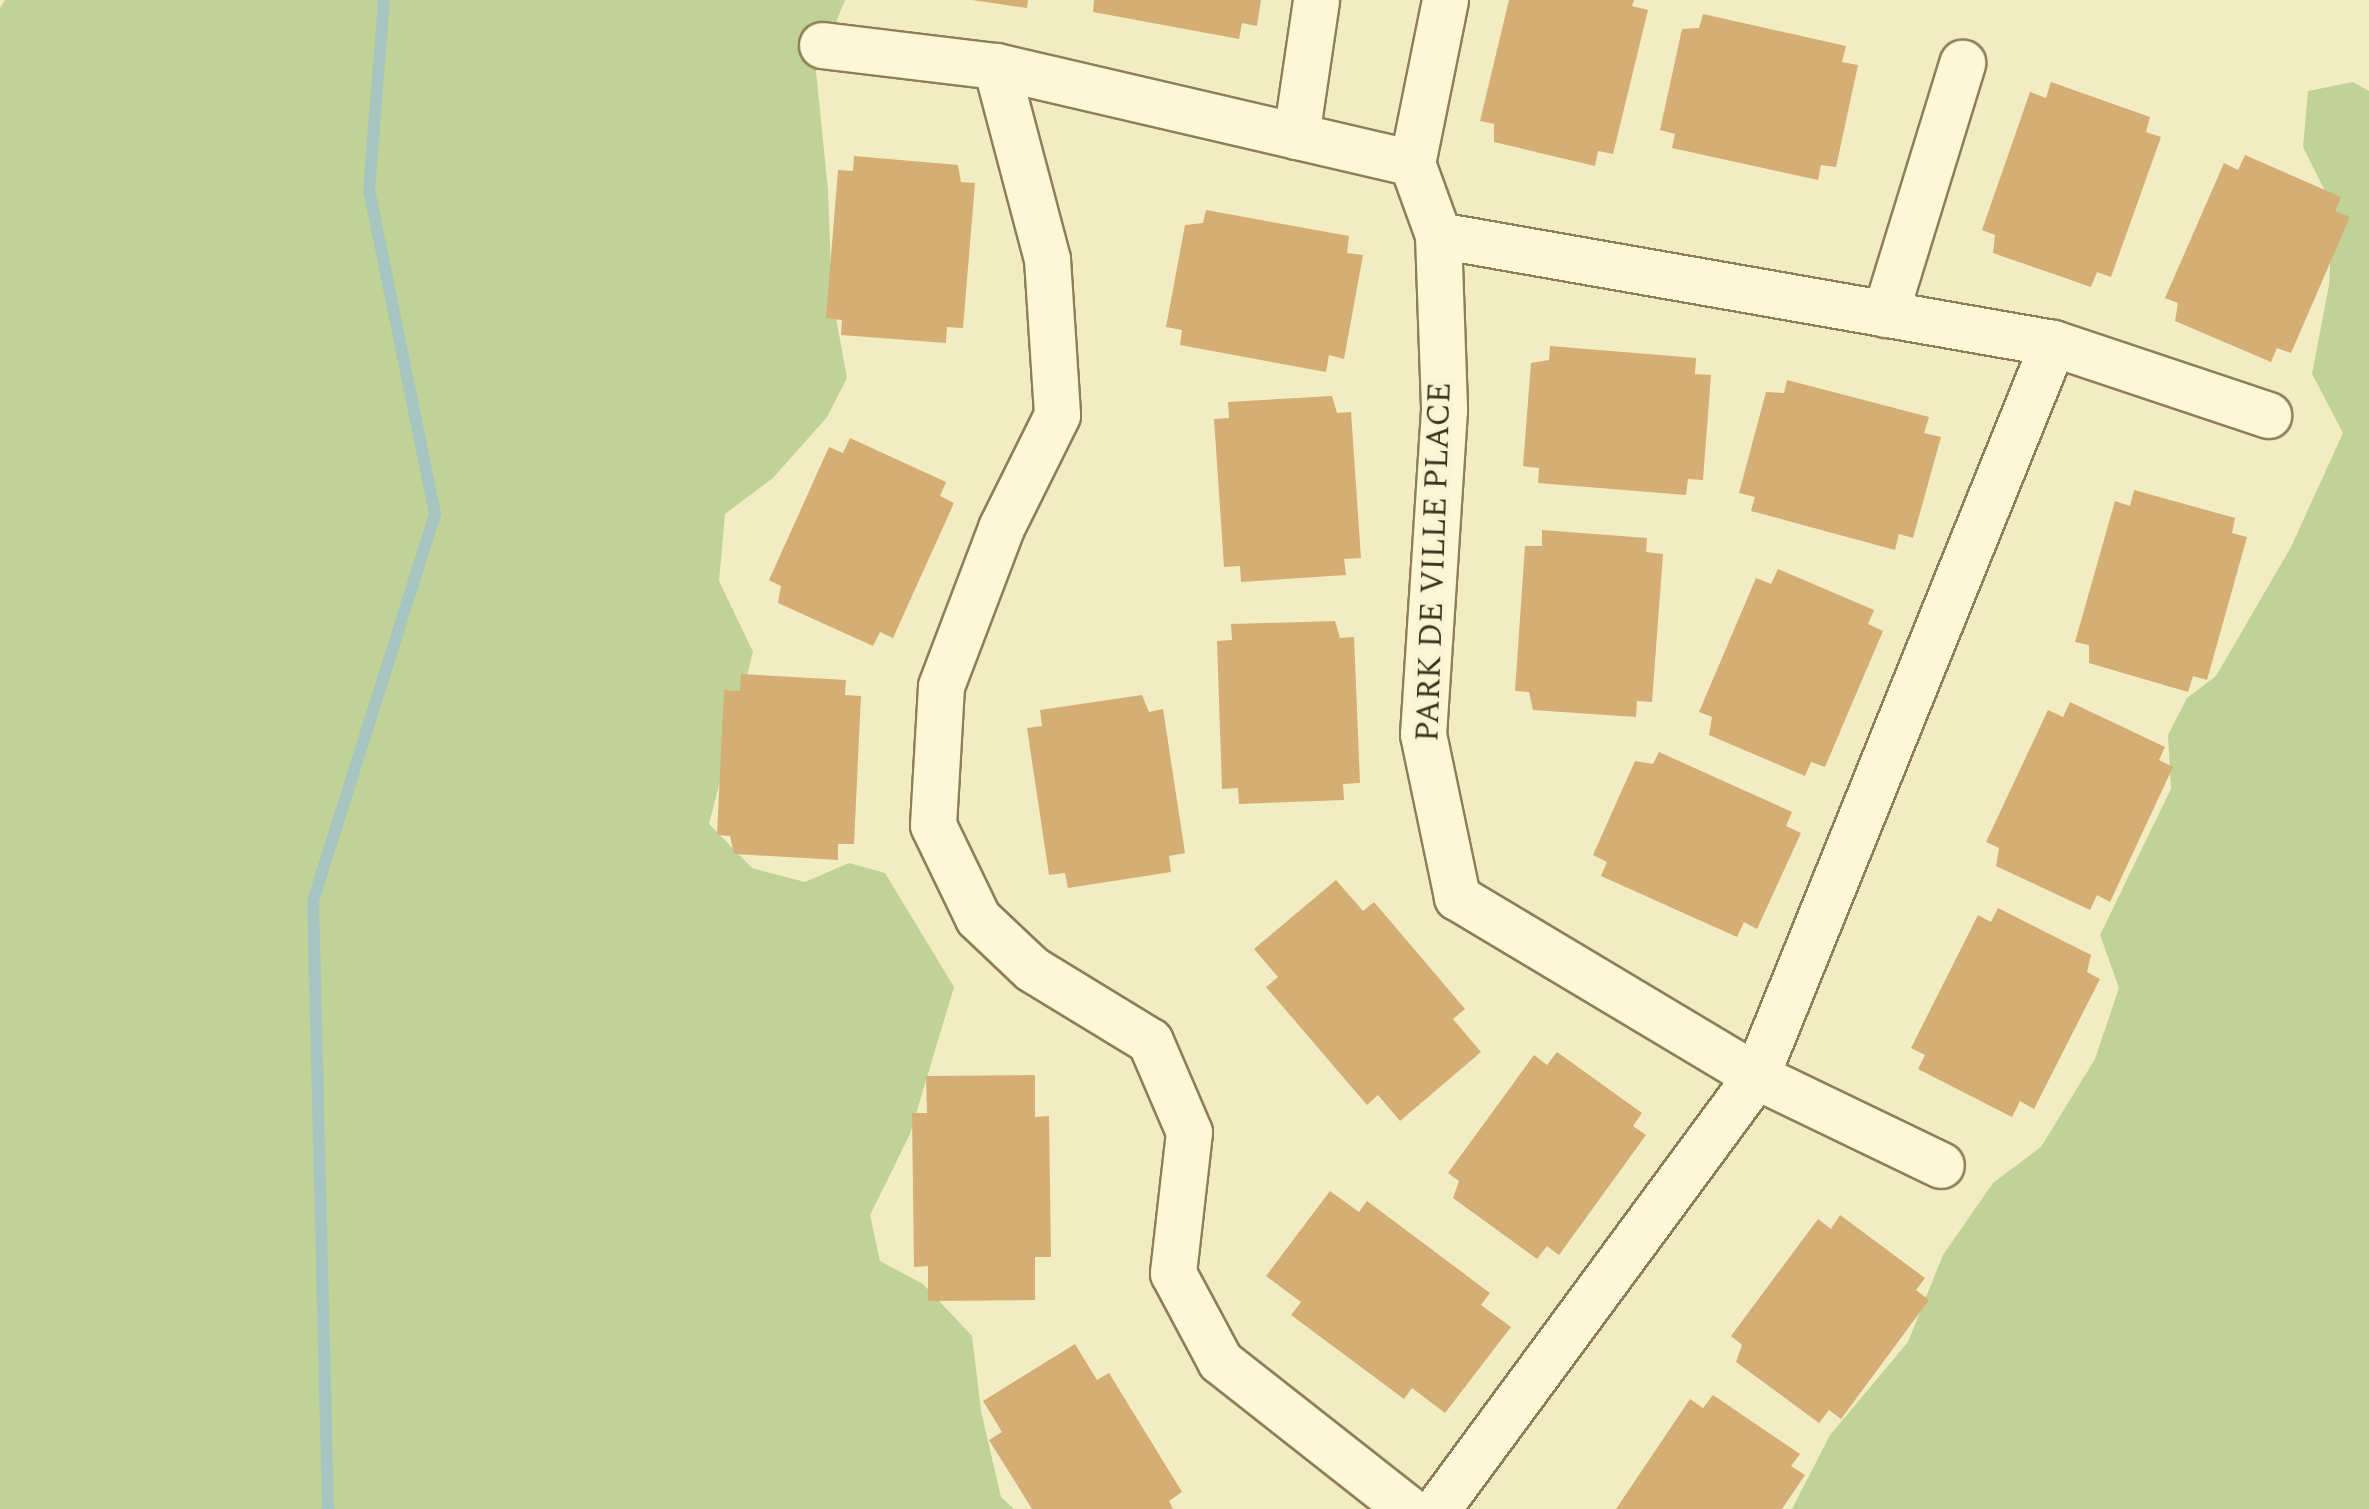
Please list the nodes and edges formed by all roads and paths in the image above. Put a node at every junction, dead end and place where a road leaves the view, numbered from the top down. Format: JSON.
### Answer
{"nodes":[{"id":1,"x":1316,"y":0,"type":"edge"},
{"id":2,"x":1445,"y":0,"type":"edge"},
{"id":3,"x":822,"y":45,"type":"dead end"},
{"id":4,"x":1962,"y":64,"type":"dead end"},
{"id":5,"x":996,"y":66,"type":"junction"},
{"id":6,"x":1296,"y":136,"type":"junction"},
{"id":7,"x":1412,"y":163,"type":"junction"},
{"id":8,"x":1438,"y":236,"type":"junction"},
{"id":9,"x":1884,"y":314,"type":"junction"},
{"id":10,"x":2053,"y":343,"type":"junction"},
{"id":11,"x":2268,"y":414,"type":"dead end"},
{"id":12,"x":1756,"y":1076,"type":"junction"},
{"id":13,"x":1941,"y":1165,"type":"dead end"},
{"id":14,"x":1408,"y":1509,"type":"edge"},
{"id":15,"x":1437,"y":1509,"type":"edge"}],
"edges":[{"from":1,"to":6,"type":"street"},
{"from":2,"to":7,"type":"street"},
{"from":3,"to":5,"type":"street"},
{"from":4,"to":9,"type":"street"},
{"from":5,"to":6,"type":"street"},
{"from":5,"to":14,"type":"street"},
{"from":6,"to":7,"type":"street"},
{"from":7,"to":8,"type":"street","name":"PARK DE VILLE PLACE"},
{"from":8,"to":9,"type":"street"},
{"from":8,"to":12,"type":"street","name":"PARK DE VILLE PLACE"},
{"from":9,"to":10,"type":"street"},
{"from":10,"to":11,"type":"street"},
{"from":10,"to":12,"type":"street"},
{"from":12,"to":13,"type":"street","name":"PARK DE VILLE PLACE"},
{"from":12,"to":15,"type":"street"}]}
